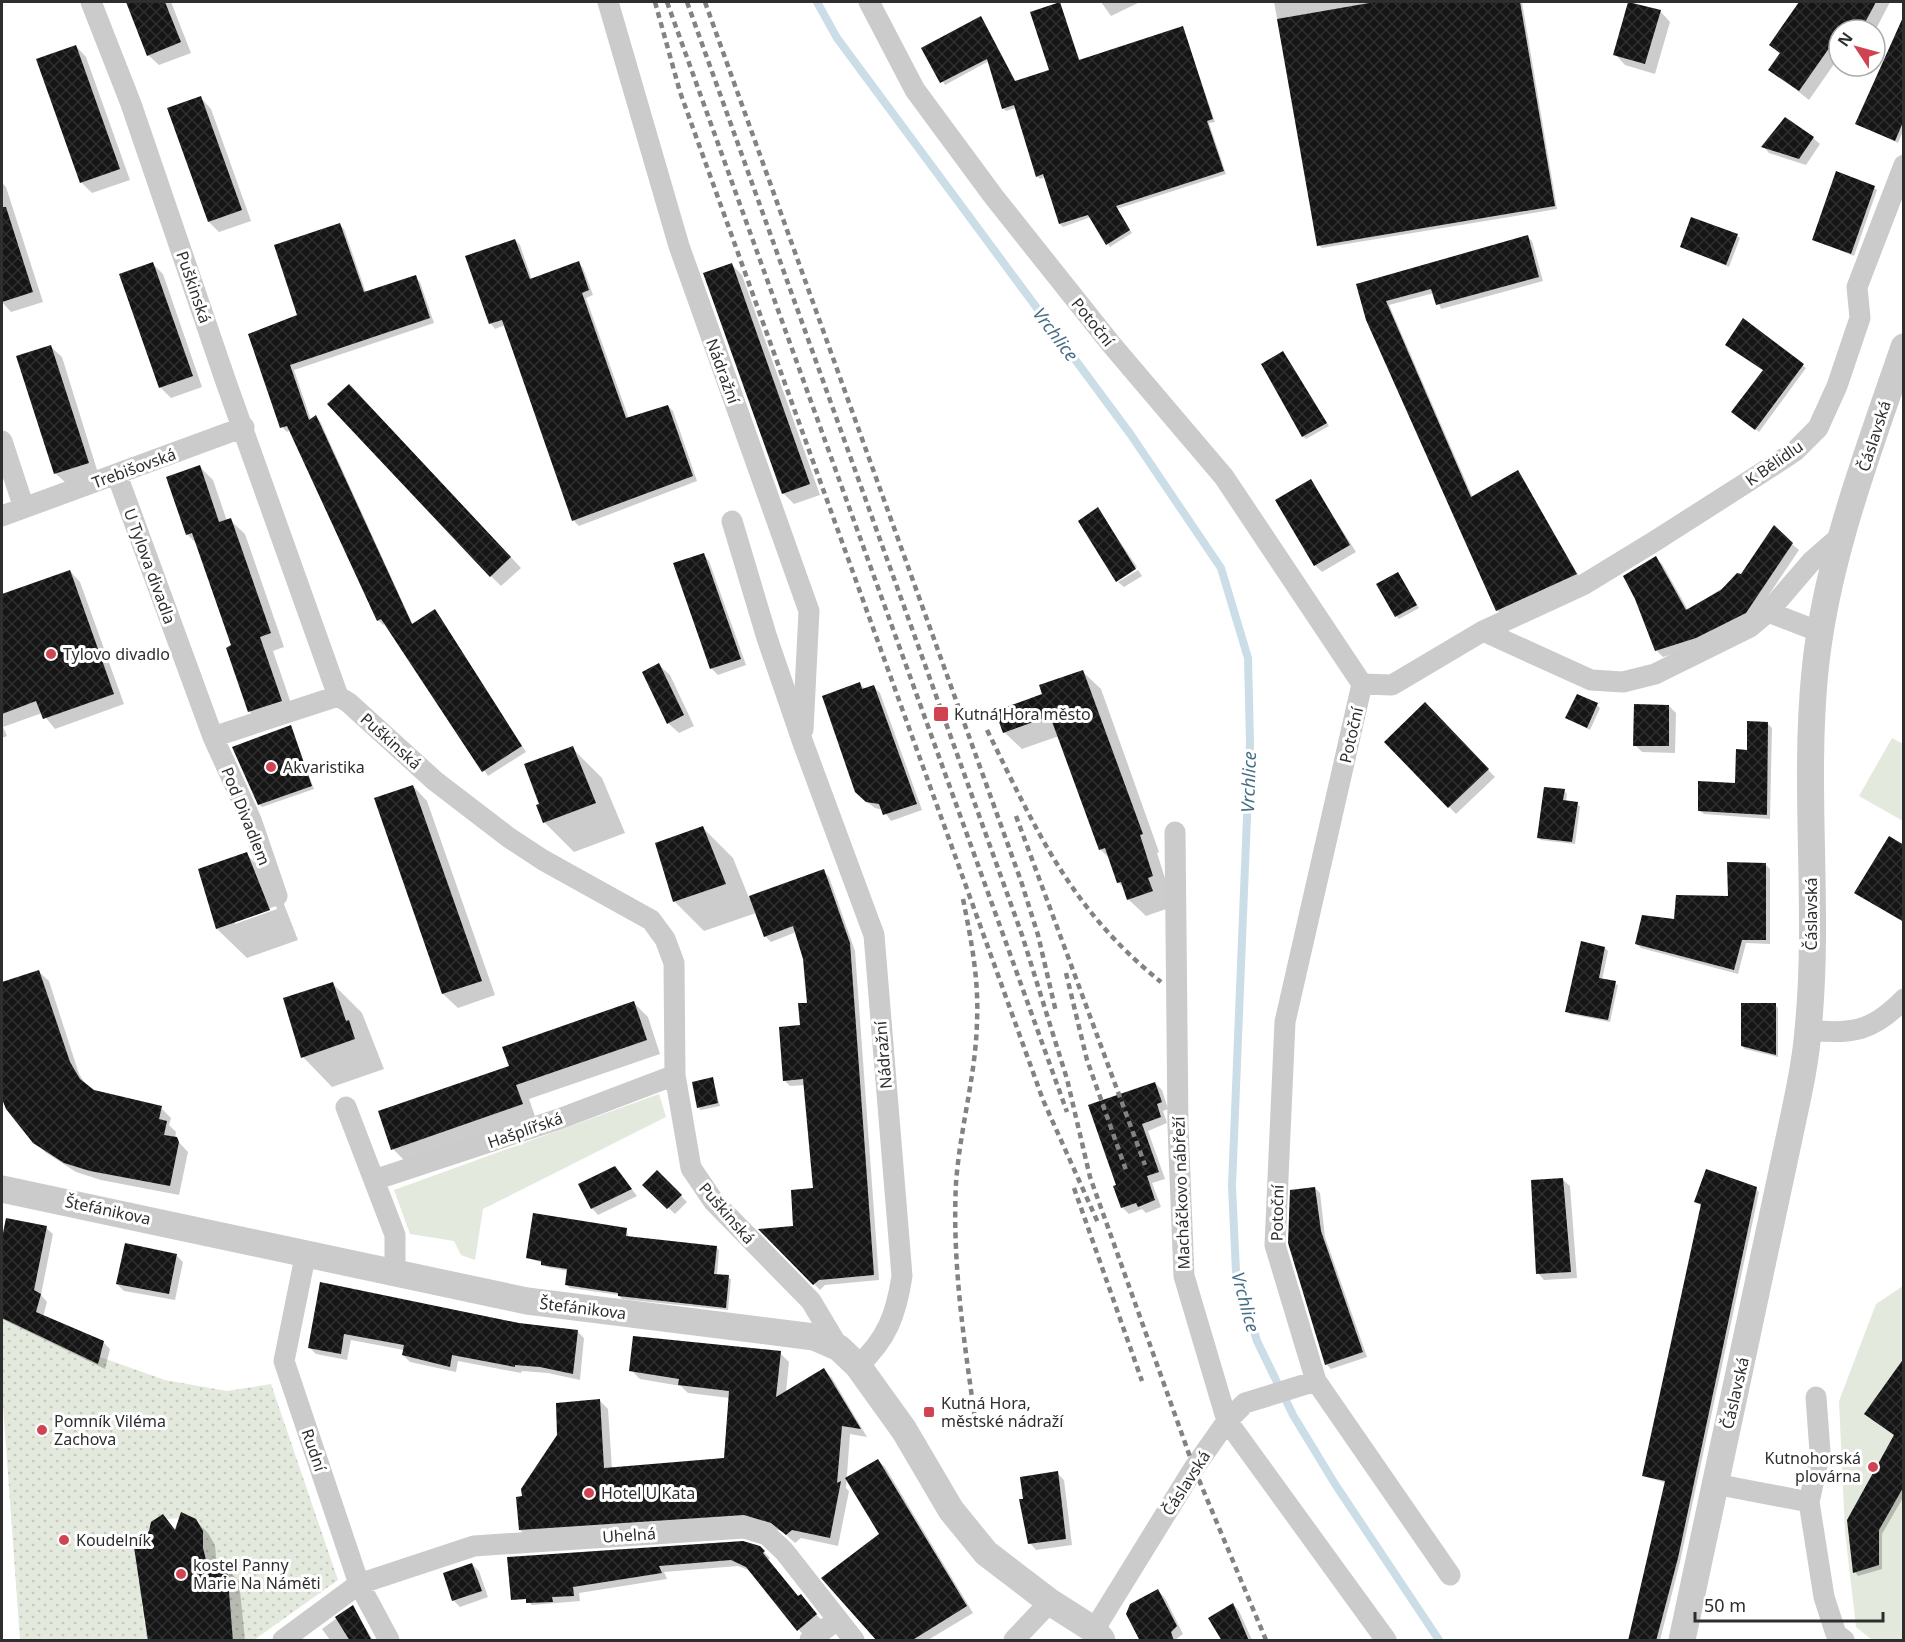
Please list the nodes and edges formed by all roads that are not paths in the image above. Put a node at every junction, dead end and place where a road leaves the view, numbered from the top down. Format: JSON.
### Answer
{"nodes":[{"id":1,"x":91,"y":2,"type":"edge"},
{"id":2,"x":608,"y":2,"type":"edge"},
{"id":3,"x":869,"y":2,"type":"edge"},
{"id":4,"x":1904,"y":165,"type":"edge"},
{"id":5,"x":1904,"y":347,"type":"edge"},
{"id":6,"x":244,"y":427,"type":"junction"},
{"id":7,"x":2,"y":441,"type":"edge"},
{"id":8,"x":117,"y":475,"type":"junction"},
{"id":9,"x":24,"y":508,"type":"junction"},
{"id":10,"x":2,"y":516,"type":"edge"},
{"id":11,"x":732,"y":521,"type":"dead end"},
{"id":12,"x":1843,"y":534,"type":"junction"},
{"id":13,"x":1768,"y":612,"type":"junction"},
{"id":14,"x":1483,"y":631,"type":"junction"},
{"id":15,"x":1820,"y":632,"type":"junction"},
{"id":16,"x":1362,"y":684,"type":"junction"},
{"id":17,"x":338,"y":696,"type":"junction"},
{"id":18,"x":213,"y":737,"type":"junction"},
{"id":19,"x":803,"y":742,"type":"junction"},
{"id":20,"x":1175,"y":832,"type":"dead end"},
{"id":21,"x":277,"y":896,"type":"dead end"},
{"id":22,"x":1904,"y":999,"type":"edge"},
{"id":23,"x":1809,"y":1030,"type":"junction"},
{"id":24,"x":675,"y":1075,"type":"junction"},
{"id":25,"x":346,"y":1107,"type":"dead end"},
{"id":26,"x":374,"y":1180,"type":"junction"},
{"id":27,"x":2,"y":1189,"type":"edge"},
{"id":28,"x":306,"y":1252,"type":"junction"},
{"id":29,"x":395,"y":1272,"type":"junction"},
{"id":30,"x":839,"y":1348,"type":"junction"},
{"id":31,"x":858,"y":1366,"type":"junction"},
{"id":32,"x":1308,"y":1384,"type":"junction"},
{"id":33,"x":1816,"y":1396,"type":"dead end"},
{"id":34,"x":1227,"y":1421,"type":"junction"},
{"id":35,"x":1715,"y":1484,"type":"junction"},
{"id":36,"x":1809,"y":1502,"type":"junction"},
{"id":37,"x":1450,"y":1575,"type":"dead end"},
{"id":38,"x":359,"y":1584,"type":"junction"},
{"id":39,"x":1050,"y":1602,"type":"junction"},
{"id":40,"x":837,"y":1620,"type":"junction"},
{"id":41,"x":1098,"y":1635,"type":"edge"},
{"id":42,"x":283,"y":1641,"type":"edge"},
{"id":43,"x":389,"y":1641,"type":"edge"},
{"id":44,"x":810,"y":1641,"type":"edge"},
{"id":45,"x":854,"y":1641,"type":"edge"},
{"id":46,"x":1014,"y":1641,"type":"edge"},
{"id":47,"x":1386,"y":1641,"type":"edge"},
{"id":48,"x":1682,"y":1641,"type":"edge"},
{"id":49,"x":1844,"y":1641,"type":"edge"}],
"edges":[{"from":1,"to":6,"type":"street","name":"Puškinská"},
{"from":2,"to":19,"type":"street","name":"Nádražní"},
{"from":3,"to":16,"type":"street","name":"Potoční"},
{"from":4,"to":14,"type":"street","name":"K Bělidlu"},
{"from":5,"to":12,"type":"street","name":"Čáslavská"},
{"from":6,"to":8,"type":"street","name":"Trebišovská"},
{"from":6,"to":17,"type":"street","name":"Puškinská"},
{"from":7,"to":9,"type":"street"},
{"from":8,"to":9,"type":"street","name":"Trebišovská"},
{"from":8,"to":18,"type":"street","name":"U Tylova divadla"},
{"from":9,"to":10,"type":"street","name":"Trebišovská"},
{"from":11,"to":19,"type":"street","name":"Nádražní"},
{"from":12,"to":13,"type":"street"},
{"from":12,"to":15,"type":"street","name":"Čáslavská"},
{"from":13,"to":14,"type":"street"},
{"from":13,"to":15,"type":"street"},
{"from":14,"to":16,"type":"street","name":"K Bělidlu"},
{"from":15,"to":23,"type":"street","name":"Čáslavská"},
{"from":16,"to":32,"type":"street","name":"Potoční"},
{"from":17,"to":18,"type":"street"},
{"from":17,"to":24,"type":"street","name":"Puškinská"},
{"from":18,"to":21,"type":"street","name":"Pod Divadlem"},
{"from":19,"to":31,"type":"street","name":"Nádražní"},
{"from":20,"to":34,"type":"street","name":"Macháčkovo nábřeží"},
{"from":22,"to":23,"type":"street"},
{"from":23,"to":35,"type":"street","name":"Čáslavská"},
{"from":24,"to":26,"type":"street","name":"Hašplířská"},
{"from":24,"to":30,"type":"street","name":"Puškinská"},
{"from":25,"to":26,"type":"street"},
{"from":26,"to":29,"type":"street"},
{"from":27,"to":28,"type":"street","name":"Štefánikova"},
{"from":28,"to":29,"type":"street","name":"Štefánikova"},
{"from":28,"to":38,"type":"street","name":"Rudní"},
{"from":29,"to":30,"type":"street","name":"Štefánikova"},
{"from":30,"to":31,"type":"street","name":"Štefánikova"},
{"from":31,"to":39,"type":"street","name":"Štefánikova"},
{"from":32,"to":34,"type":"street","name":"Čáslavská"},
{"from":32,"to":37,"type":"street","name":"Potoční"},
{"from":33,"to":36,"type":"street"},
{"from":34,"to":41,"type":"street","name":"Čáslavská"},
{"from":34,"to":47,"type":"street","name":"Macháčkovo nábřeží"},
{"from":35,"to":36,"type":"street"},
{"from":35,"to":48,"type":"street","name":"Čáslavská"},
{"from":36,"to":49,"type":"street"},
{"from":38,"to":40,"type":"street","name":"Uhelná"},
{"from":38,"to":42,"type":"street","name":"Uhelná"},
{"from":38,"to":43,"type":"street","name":"Rudní"},
{"from":39,"to":41,"type":"street","name":"Čáslavská"},
{"from":39,"to":46,"type":"street"},
{"from":40,"to":44,"type":"street"},
{"from":40,"to":45,"type":"street","name":"Uhelná"}]}
